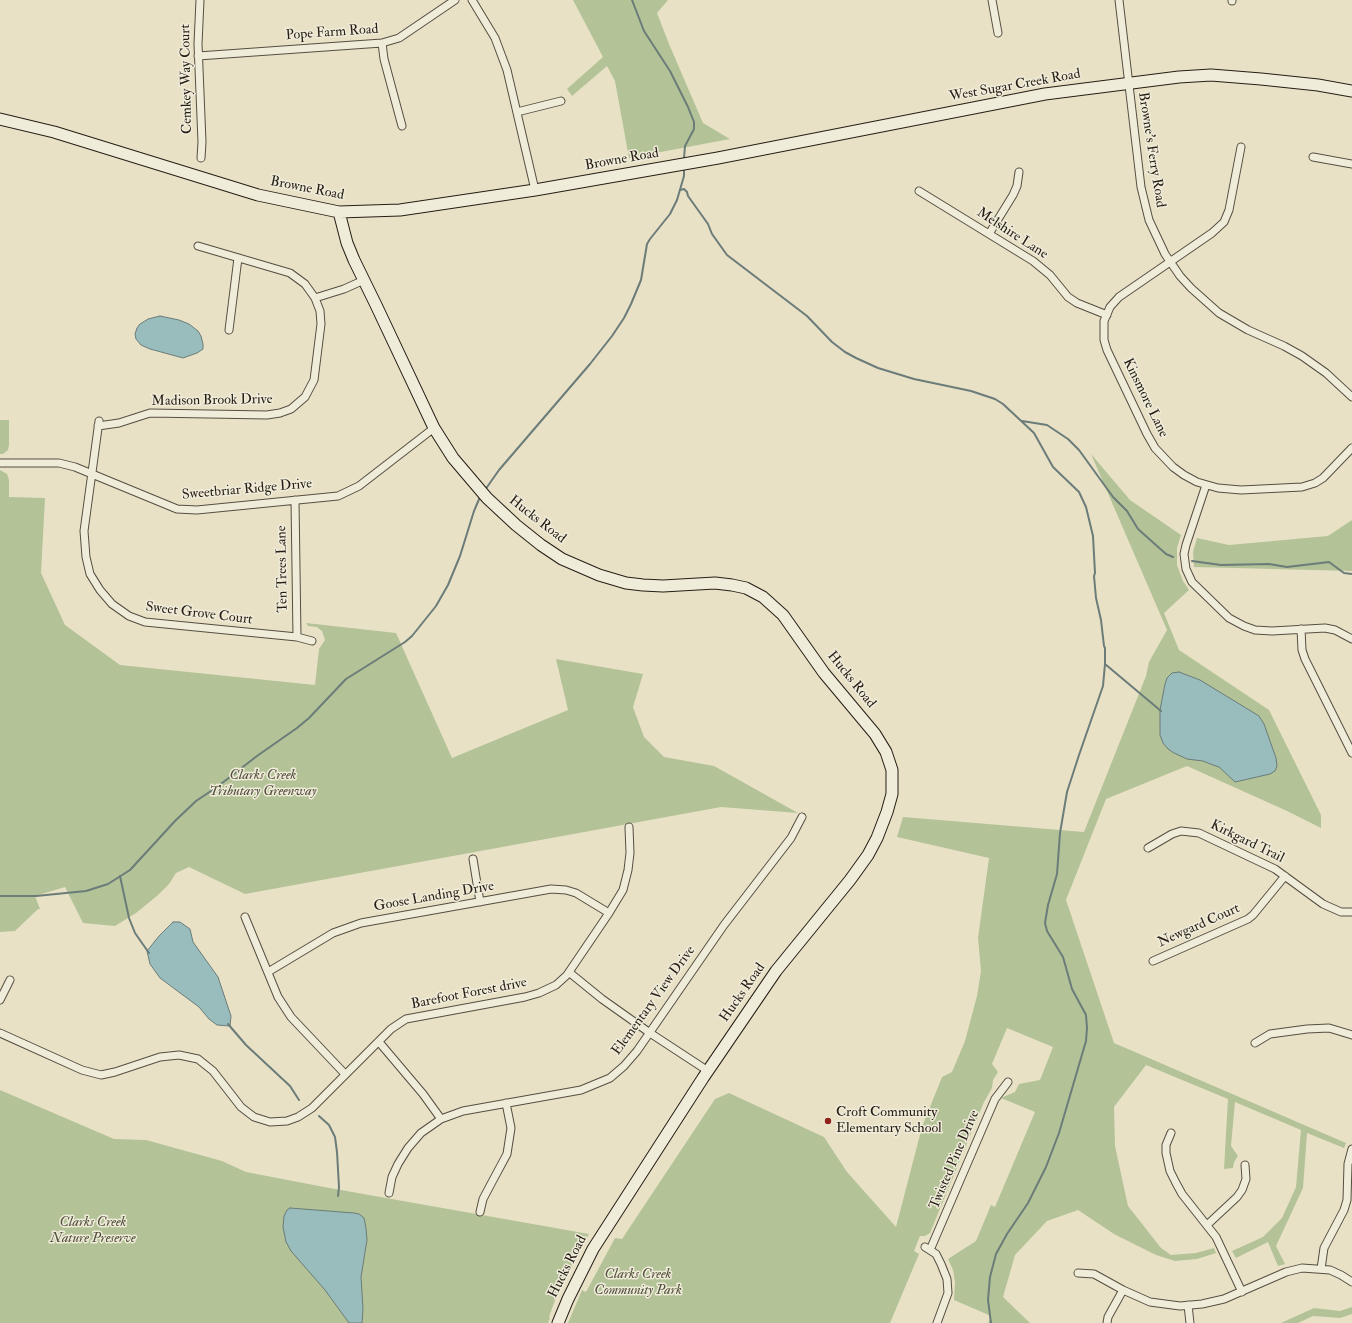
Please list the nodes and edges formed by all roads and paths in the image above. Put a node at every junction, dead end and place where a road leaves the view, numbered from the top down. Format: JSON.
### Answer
{"nodes":[{"id":1,"x":200,"y":0,"type":"edge"},
{"id":2,"x":455,"y":0,"type":"edge"},
{"id":3,"x":472,"y":0,"type":"edge"},
{"id":4,"x":992,"y":0,"type":"edge"},
{"id":5,"x":1119,"y":0,"type":"edge"},
{"id":6,"x":998,"y":33,"type":"dead end"},
{"id":7,"x":382,"y":43,"type":"junction"},
{"id":8,"x":198,"y":56,"type":"junction"},
{"id":9,"x":1128,"y":83,"type":"junction"},
{"id":10,"x":1352,"y":91,"type":"edge"},
{"id":11,"x":561,"y":101,"type":"dead end"},
{"id":12,"x":517,"y":112,"type":"junction"},
{"id":13,"x":0,"y":119,"type":"edge"},
{"id":14,"x":402,"y":126,"type":"dead end"},
{"id":15,"x":1241,"y":148,"type":"dead end"},
{"id":16,"x":1313,"y":157,"type":"dead end"},
{"id":17,"x":201,"y":158,"type":"dead end"},
{"id":18,"x":687,"y":164,"type":"joint"},
{"id":19,"x":1352,"y":164,"type":"edge"},
{"id":20,"x":1019,"y":172,"type":"dead end"},
{"id":21,"x":535,"y":190,"type":"junction"},
{"id":22,"x":919,"y":191,"type":"dead end"},
{"id":23,"x":340,"y":212,"type":"junction"},
{"id":24,"x":989,"y":234,"type":"junction"},
{"id":25,"x":198,"y":246,"type":"dead end"},
{"id":26,"x":238,"y":258,"type":"junction"},
{"id":27,"x":1170,"y":262,"type":"junction"},
{"id":28,"x":364,"y":280,"type":"junction"},
{"id":29,"x":315,"y":298,"type":"junction"},
{"id":30,"x":1107,"y":315,"type":"junction"},
{"id":31,"x":229,"y":330,"type":"dead end"},
{"id":32,"x":1350,"y":393,"type":"edge"},
{"id":33,"x":99,"y":423,"type":"joint"},
{"id":34,"x":434,"y":428,"type":"junction"},
{"id":35,"x":1352,"y":448,"type":"edge"},
{"id":36,"x":0,"y":463,"type":"edge"},
{"id":37,"x":91,"y":475,"type":"junction"},
{"id":38,"x":1206,"y":485,"type":"junction"},
{"id":39,"x":295,"y":500,"type":"junction"},
{"id":40,"x":1301,"y":629,"type":"junction"},
{"id":41,"x":297,"y":637,"type":"junction"},
{"id":42,"x":1352,"y":639,"type":"edge"},
{"id":43,"x":312,"y":641,"type":"dead end"},
{"id":44,"x":1352,"y":753,"type":"edge"},
{"id":45,"x":802,"y":816,"type":"dead end"},
{"id":46,"x":629,"y":827,"type":"dead end"},
{"id":47,"x":1148,"y":848,"type":"dead end"},
{"id":48,"x":473,"y":859,"type":"dead end"},
{"id":49,"x":1285,"y":876,"type":"junction"},
{"id":50,"x":480,"y":902,"type":"junction"},
{"id":51,"x":1352,"y":912,"type":"edge"},
{"id":52,"x":610,"y":913,"type":"junction"},
{"id":53,"x":245,"y":917,"type":"dead end"},
{"id":54,"x":1154,"y":961,"type":"dead end"},
{"id":55,"x":268,"y":972,"type":"junction"},
{"id":56,"x":570,"y":973,"type":"junction"},
{"id":57,"x":10,"y":980,"type":"dead end"},
{"id":58,"x":0,"y":1000,"type":"edge"},
{"id":59,"x":0,"y":1033,"type":"edge"},
{"id":60,"x":650,"y":1033,"type":"junction"},
{"id":61,"x":1352,"y":1035,"type":"edge"},
{"id":62,"x":379,"y":1042,"type":"junction"},
{"id":63,"x":1255,"y":1043,"type":"dead end"},
{"id":64,"x":708,"y":1071,"type":"junction"},
{"id":65,"x":345,"y":1074,"type":"junction"},
{"id":66,"x":1008,"y":1082,"type":"dead end"},
{"id":67,"x":506,"y":1103,"type":"junction"},
{"id":68,"x":441,"y":1120,"type":"junction"},
{"id":69,"x":1171,"y":1133,"type":"dead end"},
{"id":70,"x":1352,"y":1149,"type":"edge"},
{"id":71,"x":1245,"y":1165,"type":"dead end"},
{"id":72,"x":389,"y":1193,"type":"dead end"},
{"id":73,"x":480,"y":1212,"type":"dead end"},
{"id":74,"x":1207,"y":1225,"type":"junction"},
{"id":75,"x":1321,"y":1268,"type":"junction"},
{"id":76,"x":1078,"y":1273,"type":"dead end"},
{"id":77,"x":1352,"y":1282,"type":"edge"},
{"id":78,"x":1123,"y":1290,"type":"junction"},
{"id":79,"x":1242,"y":1292,"type":"junction"},
{"id":80,"x":1188,"y":1305,"type":"junction"},
{"id":81,"x":558,"y":1323,"type":"edge"},
{"id":82,"x":937,"y":1323,"type":"edge"},
{"id":83,"x":1106,"y":1323,"type":"edge"},
{"id":84,"x":1190,"y":1323,"type":"edge"}],
"edges":[{"from":1,"to":8,"type":"street","name":"Cemkey Way Court"},
{"from":2,"to":7,"type":"street","name":"Pope Farm Road"},
{"from":3,"to":12,"type":"street"},
{"from":4,"to":6,"type":"street"},
{"from":5,"to":9,"type":"street","name":"Browne's Ferry Road"},
{"from":7,"to":8,"type":"street","name":"Pope Farm Road"},
{"from":7,"to":14,"type":"street"},
{"from":8,"to":17,"type":"street","name":"Cemkey Way Court"},
{"from":9,"to":10,"type":"main road","name":"West Sugar Creek Road"},
{"from":9,"to":18,"type":"main road","name":"West Sugar Creek Road"},
{"from":9,"to":27,"type":"street","name":"Browne's Ferry Road"},
{"from":11,"to":12,"type":"street"},
{"from":12,"to":21,"type":"street"},
{"from":13,"to":23,"type":"main road","name":"Browne Road"},
{"from":15,"to":27,"type":"street","name":"Kinsmore Lane"},
{"from":16,"to":19,"type":"street"},
{"from":18,"to":21,"type":"main road","name":"Browne Road"},
{"from":20,"to":24,"type":"street"},
{"from":21,"to":23,"type":"main road","name":"Browne Road"},
{"from":22,"to":24,"type":"street","name":"Melshire Lane"},
{"from":23,"to":28,"type":"main road","name":"Hucks Road"},
{"from":24,"to":30,"type":"street","name":"Melshire Lane"},
{"from":25,"to":26,"type":"street","name":"Madison Brook Drive"},
{"from":26,"to":29,"type":"street","name":"Madison Brook Drive"},
{"from":26,"to":31,"type":"street"},
{"from":27,"to":30,"type":"street","name":"Kinsmore Lane"},
{"from":27,"to":32,"type":"street","name":"Browne's Ferry Road"},
{"from":28,"to":29,"type":"street"},
{"from":28,"to":34,"type":"main road","name":"Hucks Road"},
{"from":29,"to":33,"type":"street","name":"Madison Brook Drive"},
{"from":30,"to":38,"type":"street","name":"Kinsmore Lane"},
{"from":33,"to":37,"type":"street","name":"Sweet Grove Court"},
{"from":34,"to":39,"type":"street","name":"Sweetbriar Ridge Drive"},
{"from":34,"to":64,"type":"main road","name":"Hucks Road"},
{"from":35,"to":38,"type":"street","name":"Kinsmore Lane"},
{"from":36,"to":37,"type":"street","name":"Sweetbriar Ridge Drive"},
{"from":37,"to":39,"type":"street","name":"Sweetbriar Ridge Drive"},
{"from":37,"to":41,"type":"street","name":"Sweet Grove Court"},
{"from":38,"to":40,"type":"street"},
{"from":39,"to":41,"type":"street","name":"Ten Trees Lane"},
{"from":40,"to":42,"type":"street"},
{"from":40,"to":44,"type":"street"},
{"from":41,"to":43,"type":"street","name":"Sweet Grove Court"},
{"from":45,"to":60,"type":"street","name":"Elementary View Drive"},
{"from":46,"to":52,"type":"street","name":"Barefoot Forest drive"},
{"from":47,"to":49,"type":"street","name":"Kirkgard Trail"},
{"from":48,"to":50,"type":"street"},
{"from":49,"to":51,"type":"street","name":"Kirkgard Trail"},
{"from":49,"to":54,"type":"street","name":"Newgard Court"},
{"from":50,"to":52,"type":"street","name":"Goose Landing Drive"},
{"from":50,"to":55,"type":"street","name":"Goose Landing Drive"},
{"from":52,"to":56,"type":"street","name":"Barefoot Forest drive"},
{"from":53,"to":55,"type":"street"},
{"from":55,"to":65,"type":"street"},
{"from":56,"to":60,"type":"street"},
{"from":56,"to":62,"type":"street","name":"Barefoot Forest drive"},
{"from":57,"to":58,"type":"street"},
{"from":59,"to":65,"type":"street"},
{"from":60,"to":64,"type":"street"},
{"from":60,"to":67,"type":"street","name":"Elementary View Drive"},
{"from":61,"to":63,"type":"street"},
{"from":62,"to":65,"type":"street","name":"Barefoot Forest drive"},
{"from":62,"to":68,"type":"street"},
{"from":64,"to":81,"type":"main road","name":"Hucks Road"},
{"from":66,"to":82,"type":"street","name":"Twisted Pine Drive"},
{"from":67,"to":68,"type":"street","name":"Elementary View Drive"},
{"from":67,"to":73,"type":"street"},
{"from":68,"to":72,"type":"street","name":"Elementary View Drive"},
{"from":69,"to":74,"type":"street"},
{"from":70,"to":75,"type":"street"},
{"from":71,"to":74,"type":"street"},
{"from":74,"to":79,"type":"street"},
{"from":75,"to":77,"type":"street"},
{"from":75,"to":79,"type":"street"},
{"from":76,"to":78,"type":"street"},
{"from":78,"to":80,"type":"street"},
{"from":78,"to":83,"type":"street"},
{"from":79,"to":80,"type":"street"},
{"from":80,"to":84,"type":"street"}]}
